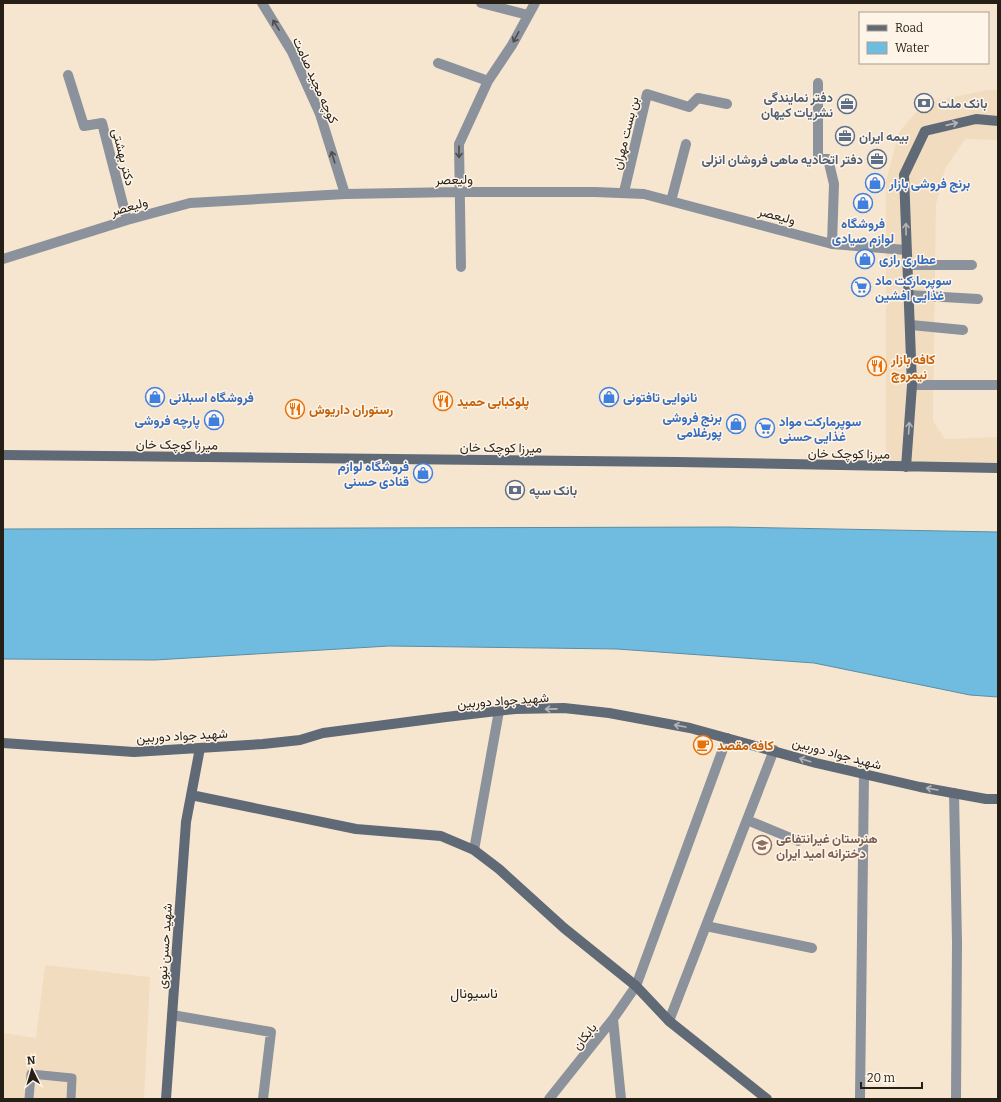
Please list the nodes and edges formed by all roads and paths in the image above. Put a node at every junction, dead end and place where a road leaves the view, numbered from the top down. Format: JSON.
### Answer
{"nodes":[{"id":1,"x":262,"y":3,"type":"edge"},
{"id":2,"x":481,"y":3,"type":"edge"},
{"id":3,"x":535,"y":3,"type":"edge"},
{"id":4,"x":528,"y":15,"type":"junction"},
{"id":5,"x":438,"y":63,"type":"dead end"},
{"id":6,"x":68,"y":75,"type":"dead end"},
{"id":7,"x":488,"y":81,"type":"junction"},
{"id":8,"x":818,"y":83,"type":"dead end"},
{"id":9,"x":727,"y":104,"type":"dead end"},
{"id":10,"x":998,"y":121,"type":"edge"},
{"id":11,"x":686,"y":144,"type":"dead end"},
{"id":12,"x":458,"y":192,"type":"junction"},
{"id":13,"x":624,"y":192,"type":"junction"},
{"id":14,"x":345,"y":194,"type":"junction"},
{"id":15,"x":671,"y":201,"type":"junction"},
{"id":16,"x":127,"y":220,"type":"junction"},
{"id":17,"x":832,"y":244,"type":"junction"},
{"id":18,"x":906,"y":250,"type":"junction"},
{"id":19,"x":3,"y":259,"type":"edge"},
{"id":20,"x":907,"y":264,"type":"junction"},
{"id":21,"x":972,"y":265,"type":"dead end"},
{"id":22,"x":461,"y":267,"type":"dead end"},
{"id":23,"x":908,"y":295,"type":"junction"},
{"id":24,"x":978,"y":299,"type":"dead end"},
{"id":25,"x":910,"y":325,"type":"junction"},
{"id":26,"x":963,"y":330,"type":"dead end"},
{"id":27,"x":912,"y":385,"type":"junction"},
{"id":28,"x":998,"y":385,"type":"edge"},
{"id":29,"x":3,"y":455,"type":"edge"},
{"id":30,"x":906,"y":467,"type":"junction"},
{"id":31,"x":998,"y":468,"type":"edge"},
{"id":32,"x":499,"y":711,"type":"junction"},
{"id":33,"x":727,"y":738,"type":"junction"},
{"id":34,"x":3,"y":743,"type":"edge"},
{"id":35,"x":200,"y":748,"type":"junction"},
{"id":36,"x":774,"y":750,"type":"junction"},
{"id":37,"x":864,"y":774,"type":"junction"},
{"id":38,"x":954,"y":793,"type":"junction"},
{"id":39,"x":191,"y":795,"type":"junction"},
{"id":40,"x":998,"y":799,"type":"edge"},
{"id":41,"x":747,"y":820,"type":"junction"},
{"id":42,"x":798,"y":841,"type":"dead end"},
{"id":43,"x":474,"y":850,"type":"junction"},
{"id":44,"x":706,"y":926,"type":"junction"},
{"id":45,"x":812,"y":948,"type":"dead end"},
{"id":46,"x":636,"y":986,"type":"junction"},
{"id":47,"x":172,"y":1015,"type":"junction"},
{"id":48,"x":614,"y":1019,"type":"junction"},
{"id":49,"x":669,"y":1021,"type":"junction"},
{"id":50,"x":29,"y":1099,"type":"edge"},
{"id":51,"x":71,"y":1099,"type":"edge"},
{"id":52,"x":166,"y":1099,"type":"edge"},
{"id":53,"x":263,"y":1099,"type":"edge"},
{"id":54,"x":548,"y":1099,"type":"edge"},
{"id":55,"x":621,"y":1099,"type":"edge"},
{"id":56,"x":767,"y":1099,"type":"edge"},
{"id":57,"x":860,"y":1099,"type":"edge"},
{"id":58,"x":956,"y":1099,"type":"edge"}],
"edges":[{"from":14,"to":1,"type":"street","name":"کوچه مجید صامت","one_way":true},
{"from":2,"to":4,"type":"street"},
{"from":3,"to":4,"type":"street"},
{"from":4,"to":7,"type":"street","one_way":true},
{"from":5,"to":7,"type":"street"},
{"from":6,"to":16,"type":"street","name":"دکتر بهشتی"},
{"from":7,"to":12,"type":"street","one_way":true},
{"from":8,"to":17,"type":"street"},
{"from":9,"to":13,"type":"street","name":"بن بست مهران"},
{"from":18,"to":10,"type":"main road","one_way":true},
{"from":11,"to":15,"type":"street"},
{"from":12,"to":13,"type":"street","name":"ولیعصر"},
{"from":12,"to":14,"type":"street","name":"ولیعصر"},
{"from":12,"to":22,"type":"street"},
{"from":13,"to":15,"type":"street","name":"ولیعصر"},
{"from":14,"to":16,"type":"street","name":"ولیعصر"},
{"from":15,"to":17,"type":"street","name":"ولیعصر"},
{"from":16,"to":19,"type":"street","name":"ولیعصر"},
{"from":17,"to":18,"type":"street","name":"ولیعصر"},
{"from":18,"to":20,"type":"main road"},
{"from":20,"to":21,"type":"street"},
{"from":20,"to":23,"type":"main road"},
{"from":23,"to":24,"type":"street"},
{"from":23,"to":25,"type":"main road"},
{"from":25,"to":26,"type":"street"},
{"from":25,"to":27,"type":"main road"},
{"from":27,"to":28,"type":"street"},
{"from":30,"to":27,"type":"main road","one_way":true},
{"from":29,"to":30,"type":"main road","name":"میرزا کوچک خان"},
{"from":30,"to":31,"type":"main road","name":"میرزا کوچک خان"},
{"from":33,"to":32,"type":"main road","name":"شهید جواد دوربین","one_way":true},
{"from":32,"to":35,"type":"main road","name":"شهید جواد دوربین"},
{"from":32,"to":43,"type":"street"},
{"from":33,"to":36,"type":"main road","name":"شهید جواد دوربین"},
{"from":33,"to":46,"type":"street","name":"بابکان"},
{"from":34,"to":35,"type":"main road","name":"شهید جواد دوربین"},
{"from":35,"to":39,"type":"main road","name":"شهید حسن نبوی"},
{"from":37,"to":36,"type":"main road","name":"شهید جواد دوربین","one_way":true},
{"from":36,"to":41,"type":"street"},
{"from":38,"to":37,"type":"main road","name":"شهید جواد دوربین","one_way":true},
{"from":37,"to":57,"type":"street"},
{"from":38,"to":40,"type":"main road","name":"شهید جواد دوربین"},
{"from":38,"to":58,"type":"street"},
{"from":39,"to":43,"type":"main road"},
{"from":39,"to":47,"type":"main road","name":"شهید حسن نبوی"},
{"from":41,"to":42,"type":"street"},
{"from":41,"to":44,"type":"street"},
{"from":43,"to":46,"type":"main road"},
{"from":44,"to":45,"type":"street"},
{"from":44,"to":49,"type":"street"},
{"from":46,"to":48,"type":"street","name":"بابکان"},
{"from":46,"to":49,"type":"main road"},
{"from":47,"to":52,"type":"main road","name":"شهید حسن نبوی"},
{"from":47,"to":53,"type":"street"},
{"from":48,"to":54,"type":"street","name":"بابکان"},
{"from":48,"to":55,"type":"street"},
{"from":49,"to":56,"type":"main road"},
{"from":50,"to":51,"type":"lane"}]}
